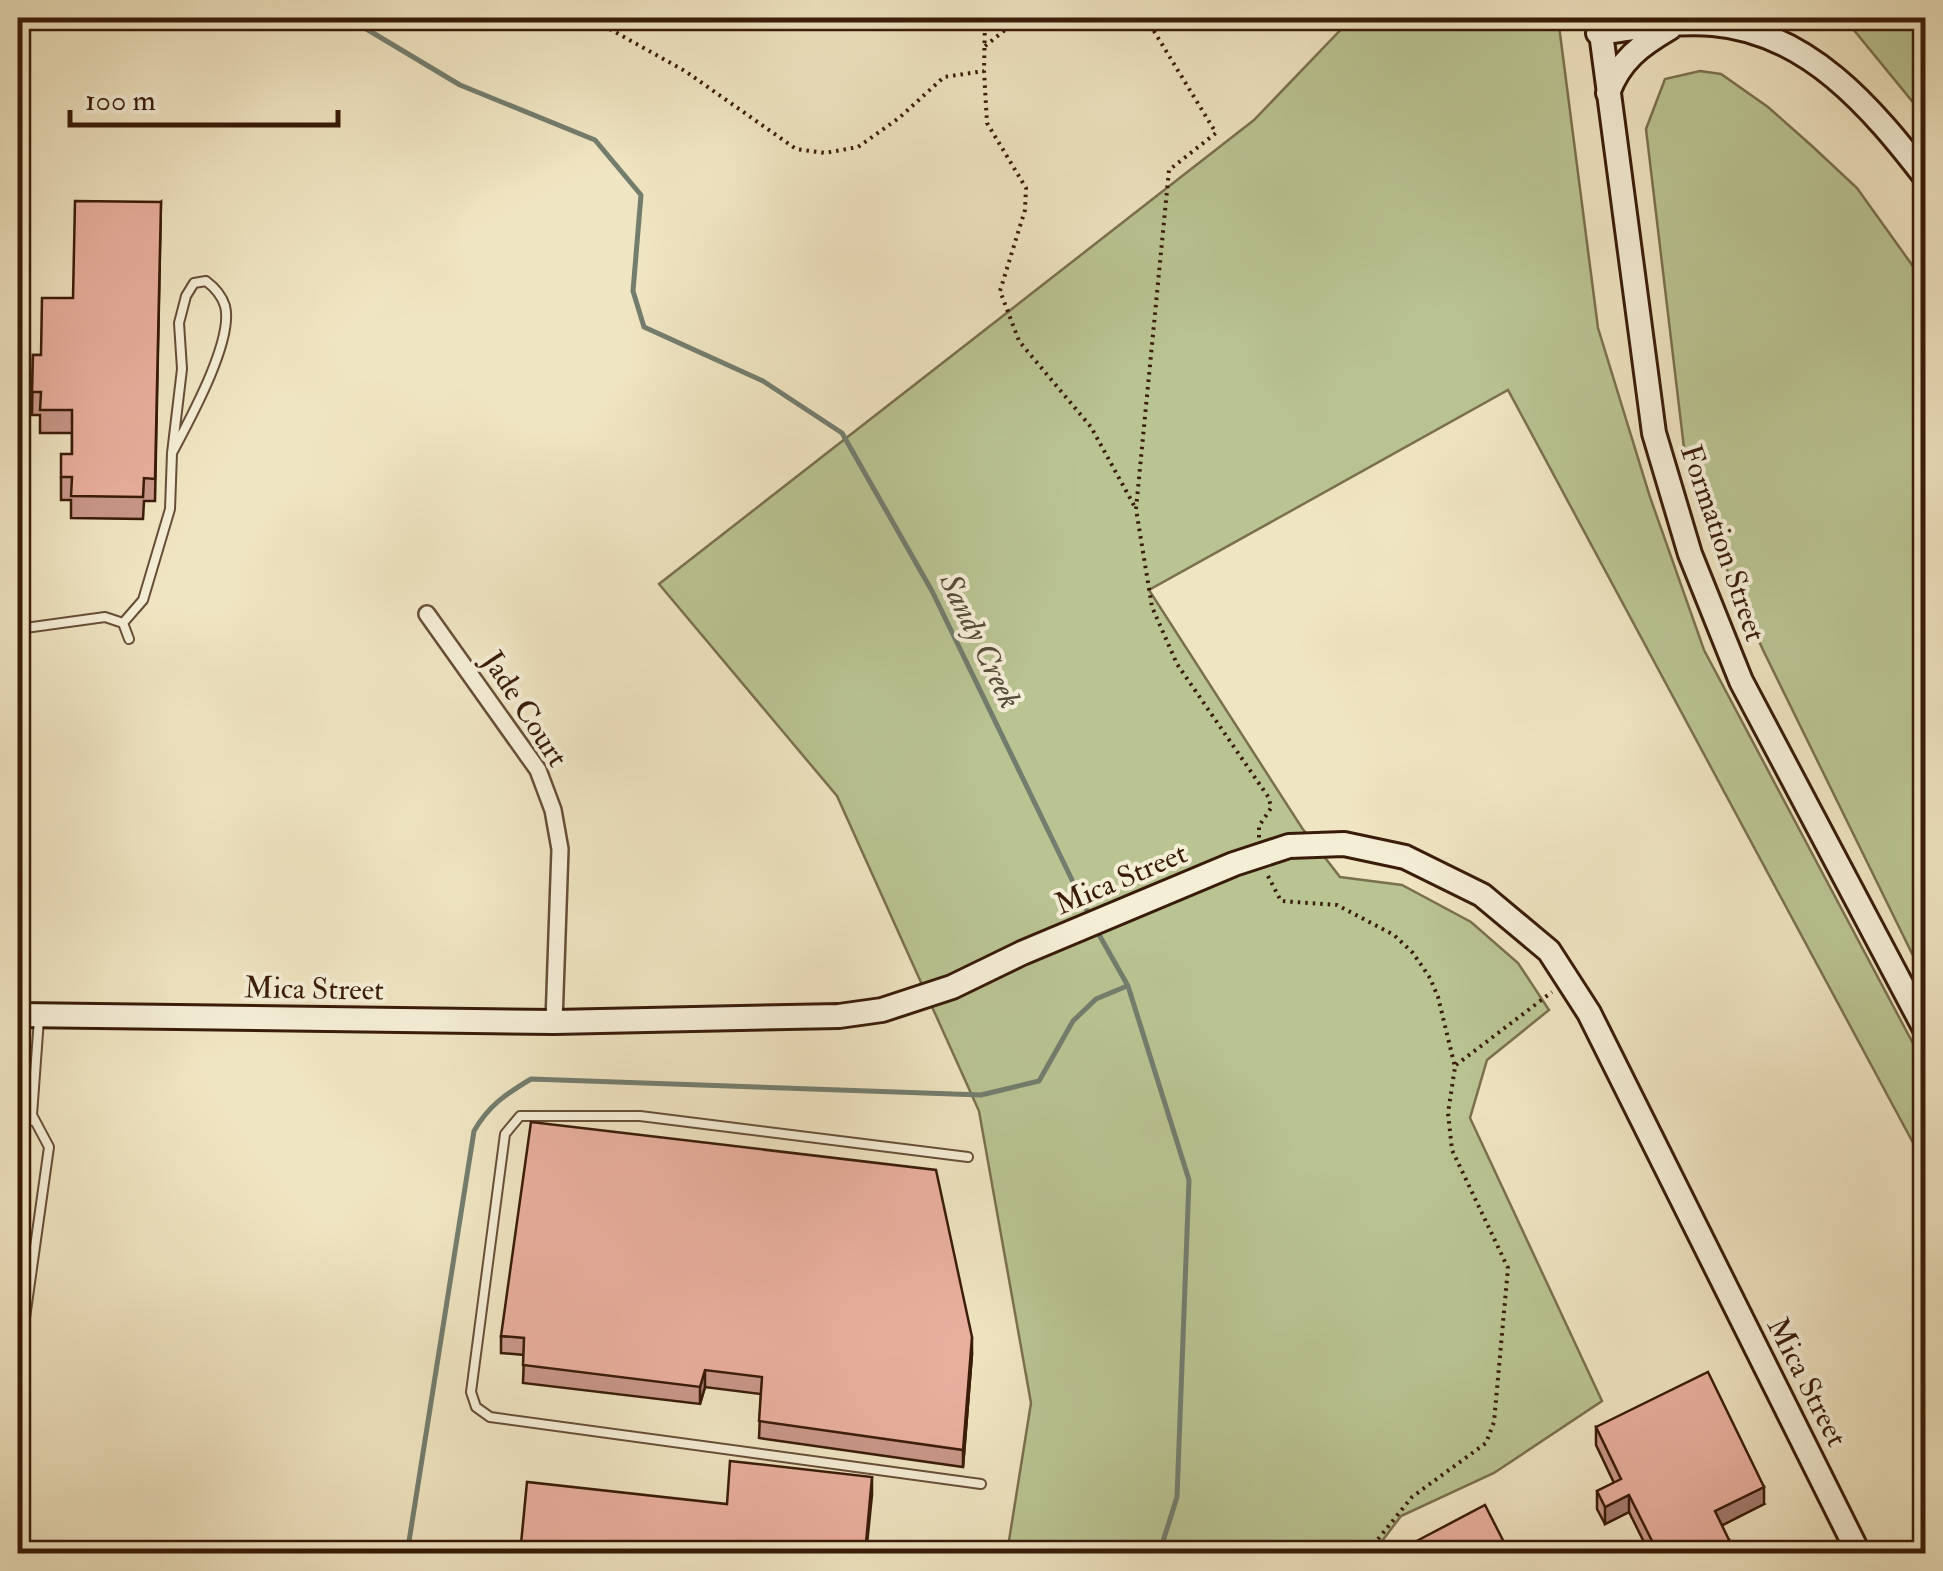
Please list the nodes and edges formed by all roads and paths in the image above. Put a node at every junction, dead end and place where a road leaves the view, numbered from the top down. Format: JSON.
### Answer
{"nodes":[{"id":1,"x":590,"y":18,"type":"edge"},
{"id":2,"x":985,"y":18,"type":"edge"},
{"id":3,"x":1020,"y":18,"type":"edge"},
{"id":4,"x":1146,"y":18,"type":"edge"},
{"id":5,"x":1671,"y":21,"type":"edge"},
{"id":6,"x":1595,"y":22,"type":"edge"},
{"id":7,"x":985,"y":46,"type":"junction"},
{"id":8,"x":984,"y":70,"type":"junction"},
{"id":9,"x":1607,"y":94,"type":"junction"},
{"id":10,"x":1926,"y":178,"type":"edge"},
{"id":11,"x":172,"y":453,"type":"junction"},
{"id":12,"x":1136,"y":508,"type":"junction"},
{"id":13,"x":427,"y":614,"type":"dead end"},
{"id":14,"x":123,"y":624,"type":"junction"},
{"id":15,"x":18,"y":630,"type":"edge"},
{"id":16,"x":129,"y":640,"type":"dead end"},
{"id":17,"x":1262,"y":855,"type":"junction"},
{"id":18,"x":1568,"y":981,"type":"junction"},
{"id":19,"x":28,"y":1015,"type":"edge"},
{"id":20,"x":554,"y":1022,"type":"junction"},
{"id":21,"x":1926,"y":1030,"type":"edge"},
{"id":22,"x":1454,"y":1067,"type":"junction"},
{"id":23,"x":18,"y":1119,"type":"edge"},
{"id":24,"x":34,"y":1121,"type":"junction"},
{"id":25,"x":968,"y":1157,"type":"dead end"},
{"id":26,"x":18,"y":1368,"type":"edge"},
{"id":27,"x":981,"y":1484,"type":"dead end"},
{"id":28,"x":1366,"y":1554,"type":"edge"},
{"id":29,"x":1859,"y":1554,"type":"edge"}],
"edges":[{"from":1,"to":8,"type":"path"},
{"from":2,"to":7,"type":"path"},
{"from":3,"to":7,"type":"path"},
{"from":4,"to":12,"type":"path"},
{"from":5,"to":6,"type":"street"},
{"from":5,"to":9,"type":"street"},
{"from":5,"to":10,"type":"street"},
{"from":6,"to":9,"type":"street","name":"Formation Street"},
{"from":7,"to":8,"type":"path"},
{"from":8,"to":12,"type":"path"},
{"from":9,"to":21,"type":"street","name":"Formation Street"},
{"from":11,"to":11,"type":"lane"},
{"from":11,"to":14,"type":"lane"},
{"from":12,"to":17,"type":"path"},
{"from":13,"to":20,"type":"street","name":"Jade Court"},
{"from":14,"to":15,"type":"lane"},
{"from":14,"to":16,"type":"lane"},
{"from":17,"to":18,"type":"street","name":"Mica Street"},
{"from":17,"to":20,"type":"street","name":"Mica Street"},
{"from":17,"to":22,"type":"path"},
{"from":18,"to":22,"type":"path"},
{"from":18,"to":29,"type":"street","name":"Mica Street"},
{"from":19,"to":20,"type":"street","name":"Mica Street"},
{"from":19,"to":24,"type":"lane"},
{"from":22,"to":28,"type":"path"},
{"from":23,"to":24,"type":"lane"},
{"from":24,"to":26,"type":"lane"},
{"from":25,"to":27,"type":"lane"}]}
